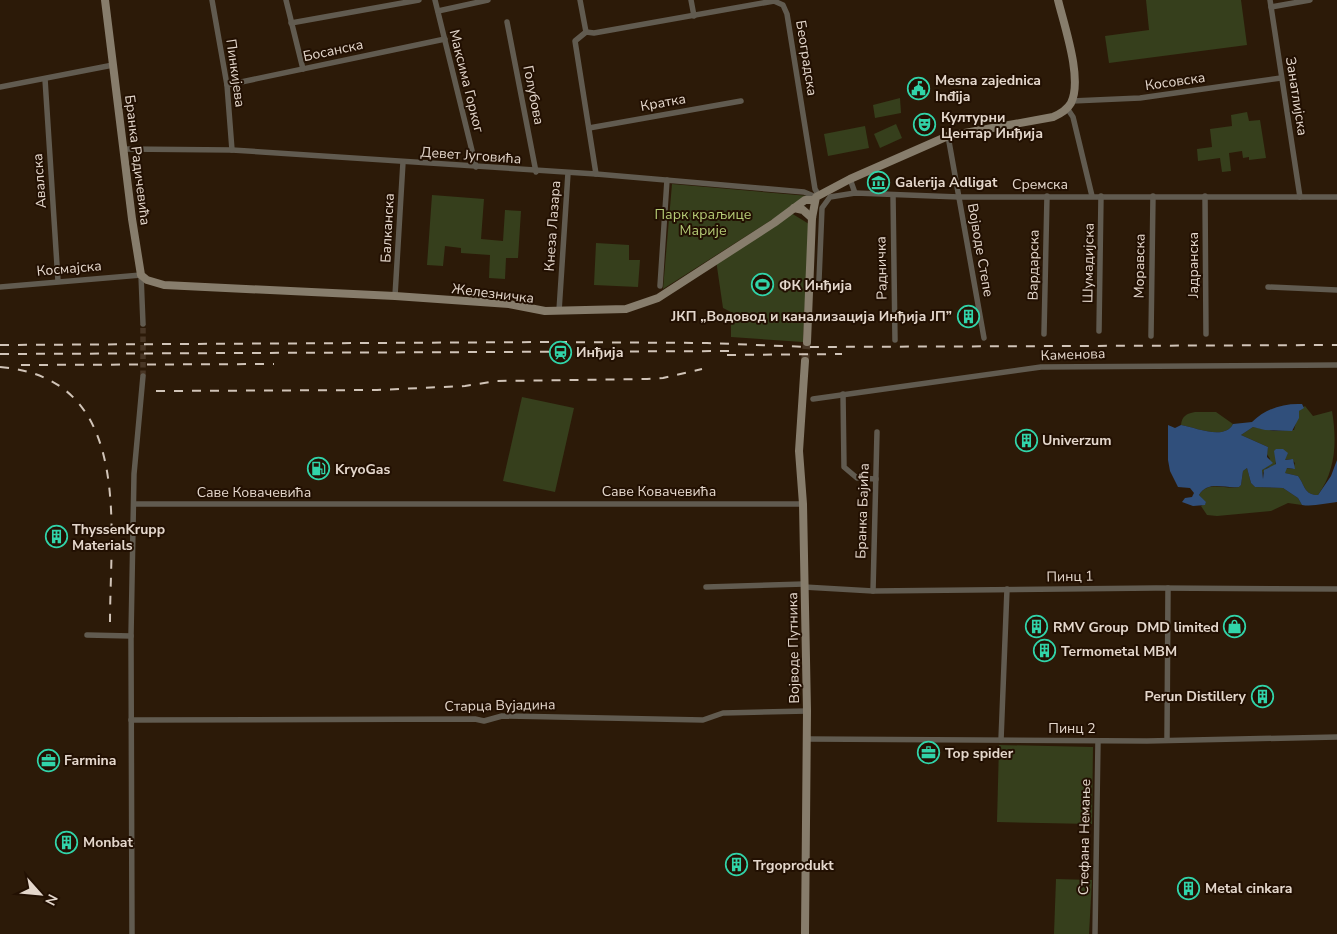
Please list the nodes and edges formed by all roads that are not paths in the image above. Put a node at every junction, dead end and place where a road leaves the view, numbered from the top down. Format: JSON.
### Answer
{"nodes":[{"id":1,"x":105,"y":0,"type":"edge"},
{"id":2,"x":212,"y":0,"type":"edge"},
{"id":3,"x":286,"y":0,"type":"edge"},
{"id":4,"x":419,"y":0,"type":"edge"},
{"id":5,"x":435,"y":0,"type":"edge"},
{"id":6,"x":488,"y":0,"type":"edge"},
{"id":7,"x":580,"y":0,"type":"edge"},
{"id":8,"x":691,"y":0,"type":"edge"},
{"id":9,"x":1058,"y":0,"type":"edge"},
{"id":10,"x":1310,"y":0,"type":"edge"},
{"id":11,"x":1270,"y":3,"type":"edge"},
{"id":12,"x":438,"y":11,"type":"junction"},
{"id":13,"x":694,"y":16,"type":"junction"},
{"id":14,"x":508,"y":22,"type":"dead end"},
{"id":15,"x":291,"y":23,"type":"junction"},
{"id":16,"x":586,"y":32,"type":"junction"},
{"id":17,"x":445,"y":40,"type":"junction"},
{"id":18,"x":113,"y":65,"type":"junction"},
{"id":19,"x":303,"y":70,"type":"junction"},
{"id":20,"x":1281,"y":78,"type":"junction"},
{"id":21,"x":45,"y":79,"type":"junction"},
{"id":22,"x":226,"y":85,"type":"junction"},
{"id":23,"x":0,"y":87,"type":"edge"},
{"id":24,"x":741,"y":101,"type":"dead end"},
{"id":25,"x":1072,"y":101,"type":"junction"},
{"id":26,"x":1067,"y":108,"type":"junction"},
{"id":27,"x":589,"y":128,"type":"junction"},
{"id":28,"x":948,"y":136,"type":"junction"},
{"id":29,"x":124,"y":149,"type":"junction"},
{"id":30,"x":232,"y":150,"type":"junction"},
{"id":31,"x":403,"y":162,"type":"junction"},
{"id":32,"x":476,"y":167,"type":"junction"},
{"id":33,"x":536,"y":172,"type":"junction"},
{"id":34,"x":568,"y":173,"type":"junction"},
{"id":35,"x":596,"y":174,"type":"junction"},
{"id":36,"x":850,"y":179,"type":"junction"},
{"id":37,"x":667,"y":180,"type":"junction"},
{"id":38,"x":855,"y":193,"type":"junction"},
{"id":39,"x":893,"y":195,"type":"junction"},
{"id":40,"x":1047,"y":196,"type":"junction"},
{"id":41,"x":1092,"y":196,"type":"junction"},
{"id":42,"x":1101,"y":196,"type":"junction"},
{"id":43,"x":1153,"y":196,"type":"junction"},
{"id":44,"x":1205,"y":196,"type":"junction"},
{"id":45,"x":816,"y":197,"type":"junction"},
{"id":46,"x":959,"y":197,"type":"junction"},
{"id":47,"x":1300,"y":197,"type":"junction"},
{"id":48,"x":1337,"y":197,"type":"edge"},
{"id":49,"x":794,"y":208,"type":"junction"},
{"id":50,"x":812,"y":218,"type":"junction"},
{"id":51,"x":141,"y":275,"type":"junction"},
{"id":52,"x":819,"y":280,"type":"dead end"},
{"id":53,"x":58,"y":281,"type":"junction"},
{"id":54,"x":660,"y":286,"type":"dead end"},
{"id":55,"x":0,"y":287,"type":"edge"},
{"id":56,"x":1268,"y":287,"type":"dead end"},
{"id":57,"x":1337,"y":290,"type":"edge"},
{"id":58,"x":395,"y":296,"type":"junction"},
{"id":59,"x":559,"y":311,"type":"junction"},
{"id":60,"x":143,"y":324,"type":"tunnel mouth"},
{"id":61,"x":1099,"y":331,"type":"dead end"},
{"id":62,"x":1044,"y":334,"type":"dead end"},
{"id":63,"x":1206,"y":334,"type":"dead end"},
{"id":64,"x":1151,"y":336,"type":"dead end"},
{"id":65,"x":984,"y":338,"type":"dead end"},
{"id":66,"x":895,"y":340,"type":"dead end"},
{"id":67,"x":807,"y":342,"type":"tunnel mouth"},
{"id":68,"x":805,"y":361,"type":"tunnel mouth"},
{"id":69,"x":1337,"y":364,"type":"edge"},
{"id":70,"x":143,"y":376,"type":"tunnel mouth"},
{"id":71,"x":844,"y":394,"type":"junction"},
{"id":72,"x":813,"y":399,"type":"dead end"},
{"id":73,"x":877,"y":432,"type":"dead end"},
{"id":74,"x":876,"y":479,"type":"junction"},
{"id":75,"x":134,"y":504,"type":"junction"},
{"id":76,"x":803,"y":504,"type":"junction"},
{"id":77,"x":804,"y":586,"type":"junction"},
{"id":78,"x":706,"y":588,"type":"dead end"},
{"id":79,"x":1168,"y":588,"type":"junction"},
{"id":80,"x":1007,"y":589,"type":"junction"},
{"id":81,"x":1337,"y":589,"type":"edge"},
{"id":82,"x":873,"y":591,"type":"junction"},
{"id":83,"x":87,"y":635,"type":"dead end"},
{"id":84,"x":131,"y":636,"type":"junction"},
{"id":85,"x":807,"y":711,"type":"junction"},
{"id":86,"x":131,"y":720,"type":"junction"},
{"id":87,"x":1337,"y":737,"type":"edge"},
{"id":88,"x":807,"y":739,"type":"junction"},
{"id":89,"x":1168,"y":739,"type":"junction"},
{"id":90,"x":1000,"y":740,"type":"junction"},
{"id":91,"x":1098,"y":741,"type":"junction"},
{"id":92,"x":132,"y":934,"type":"edge"},
{"id":93,"x":805,"y":934,"type":"edge"},
{"id":94,"x":1095,"y":934,"type":"edge"}],
"edges":[{"from":1,"to":18,"type":"main road","name":"Бранка Радичевића"},
{"from":2,"to":22,"type":"street","name":"Пинкијева"},
{"from":3,"to":15,"type":"street"},
{"from":4,"to":15,"type":"street"},
{"from":5,"to":12,"type":"street","name":"Максима Горког"},
{"from":6,"to":12,"type":"street"},
{"from":7,"to":16,"type":"street"},
{"from":8,"to":13,"type":"street"},
{"from":9,"to":25,"type":"main road"},
{"from":10,"to":11,"type":"street"},
{"from":11,"to":20,"type":"street","name":"Занатлијска"},
{"from":12,"to":17,"type":"street","name":"Максима Горког"},
{"from":13,"to":16,"type":"street","name":"Београдска"},
{"from":13,"to":45,"type":"street","name":"Београдска"},
{"from":14,"to":33,"type":"street","name":"Голубова"},
{"from":15,"to":19,"type":"street"},
{"from":16,"to":27,"type":"street"},
{"from":17,"to":19,"type":"street","name":"Босанска"},
{"from":17,"to":32,"type":"street","name":"Максима Горког"},
{"from":18,"to":21,"type":"street"},
{"from":18,"to":29,"type":"main road","name":"Бранка Радичевића"},
{"from":19,"to":22,"type":"street","name":"Босанска"},
{"from":20,"to":25,"type":"street","name":"Косовска"},
{"from":20,"to":47,"type":"street","name":"Занатлијска"},
{"from":21,"to":23,"type":"street"},
{"from":21,"to":53,"type":"street","name":"Авалска"},
{"from":22,"to":30,"type":"street","name":"Пинкијева"},
{"from":24,"to":27,"type":"street","name":"Кратка"},
{"from":25,"to":26,"type":"main road"},
{"from":26,"to":28,"type":"main road","name":"Железничка"},
{"from":26,"to":41,"type":"street"},
{"from":27,"to":35,"type":"street"},
{"from":28,"to":36,"type":"main road","name":"Железничка"},
{"from":28,"to":46,"type":"street","name":"Војводе Степе"},
{"from":29,"to":30,"type":"street","name":"Девет Југовића"},
{"from":29,"to":51,"type":"main road","name":"Бранка Радичевића"},
{"from":30,"to":31,"type":"street","name":"Девет Југовића"},
{"from":31,"to":32,"type":"street","name":"Девет Југовића"},
{"from":31,"to":58,"type":"street","name":"Балканска"},
{"from":32,"to":33,"type":"street","name":"Девет Југовића"},
{"from":33,"to":34,"type":"street","name":"Девет Југовића"},
{"from":34,"to":35,"type":"street","name":"Девет Југовића"},
{"from":34,"to":59,"type":"street","name":"Кнеза Лазара"},
{"from":35,"to":37,"type":"street","name":"Девет Југовића"},
{"from":36,"to":38,"type":"street"},
{"from":36,"to":45,"type":"main road","name":"Железничка"},
{"from":37,"to":45,"type":"street","name":"Девет Југовића"},
{"from":37,"to":54,"type":"street"},
{"from":38,"to":39,"type":"street","name":"Сремска"},
{"from":38,"to":52,"type":"street","name":"Сремска"},
{"from":39,"to":46,"type":"street","name":"Сремска"},
{"from":39,"to":66,"type":"street","name":"Радничка"},
{"from":40,"to":41,"type":"street","name":"Сремска"},
{"from":40,"to":46,"type":"street","name":"Сремска"},
{"from":40,"to":62,"type":"street","name":"Вардарска"},
{"from":41,"to":42,"type":"street","name":"Сремска"},
{"from":42,"to":43,"type":"street","name":"Сремска"},
{"from":42,"to":61,"type":"street","name":"Шумадијска"},
{"from":43,"to":44,"type":"street","name":"Сремска"},
{"from":43,"to":64,"type":"street","name":"Моравска"},
{"from":44,"to":47,"type":"street","name":"Сремска"},
{"from":44,"to":63,"type":"street","name":"Јадранска"},
{"from":45,"to":49,"type":"main road","name":"Железничка"},
{"from":45,"to":50,"type":"main road"},
{"from":46,"to":65,"type":"street","name":"Војводе Степе"},
{"from":47,"to":48,"type":"street","name":"Сремска"},
{"from":49,"to":50,"type":"main road"},
{"from":49,"to":59,"type":"main road","name":"Железничка"},
{"from":50,"to":67,"type":"main road"},
{"from":51,"to":53,"type":"street","name":"Космајска"},
{"from":51,"to":58,"type":"main road","name":"Железничка"},
{"from":51,"to":60,"type":"street","name":"Бранка Радичевића"},
{"from":53,"to":55,"type":"street","name":"Космајска"},
{"from":56,"to":57,"type":"street"},
{"from":58,"to":59,"type":"main road","name":"Железничка"},
{"from":68,"to":76,"type":"main road","name":"Војводе Путника"},
{"from":69,"to":71,"type":"street","name":"Каменова"},
{"from":70,"to":75,"type":"street"},
{"from":71,"to":72,"type":"street","name":"Каменова"},
{"from":71,"to":74,"type":"street"},
{"from":73,"to":74,"type":"street","name":"Бранка Бајића"},
{"from":74,"to":82,"type":"street","name":"Бранка Бајића"},
{"from":75,"to":76,"type":"street","name":"Саве Ковачевића"},
{"from":75,"to":84,"type":"street"},
{"from":76,"to":77,"type":"main road","name":"Војводе Путника"},
{"from":77,"to":78,"type":"street","name":"Пинц 1"},
{"from":77,"to":82,"type":"street","name":"Пинц 1"},
{"from":77,"to":85,"type":"main road","name":"Војводе Путника"},
{"from":79,"to":80,"type":"street","name":"Пинц 1"},
{"from":79,"to":81,"type":"street","name":"Пинц 1"},
{"from":79,"to":89,"type":"street"},
{"from":80,"to":82,"type":"street","name":"Пинц 1"},
{"from":80,"to":90,"type":"street"},
{"from":83,"to":84,"type":"street"},
{"from":84,"to":86,"type":"street"},
{"from":85,"to":86,"type":"street","name":"Старца Вујадина"},
{"from":85,"to":88,"type":"main road","name":"Војводе Путника"},
{"from":86,"to":92,"type":"street"},
{"from":87,"to":89,"type":"street","name":"Пинц 2"},
{"from":88,"to":90,"type":"street","name":"Пинц 2"},
{"from":88,"to":93,"type":"main road","name":"Војводе Путника"},
{"from":89,"to":91,"type":"street","name":"Пинц 2"},
{"from":90,"to":91,"type":"street","name":"Пинц 2"},
{"from":91,"to":94,"type":"street","name":"Стефана Немање"}]}
